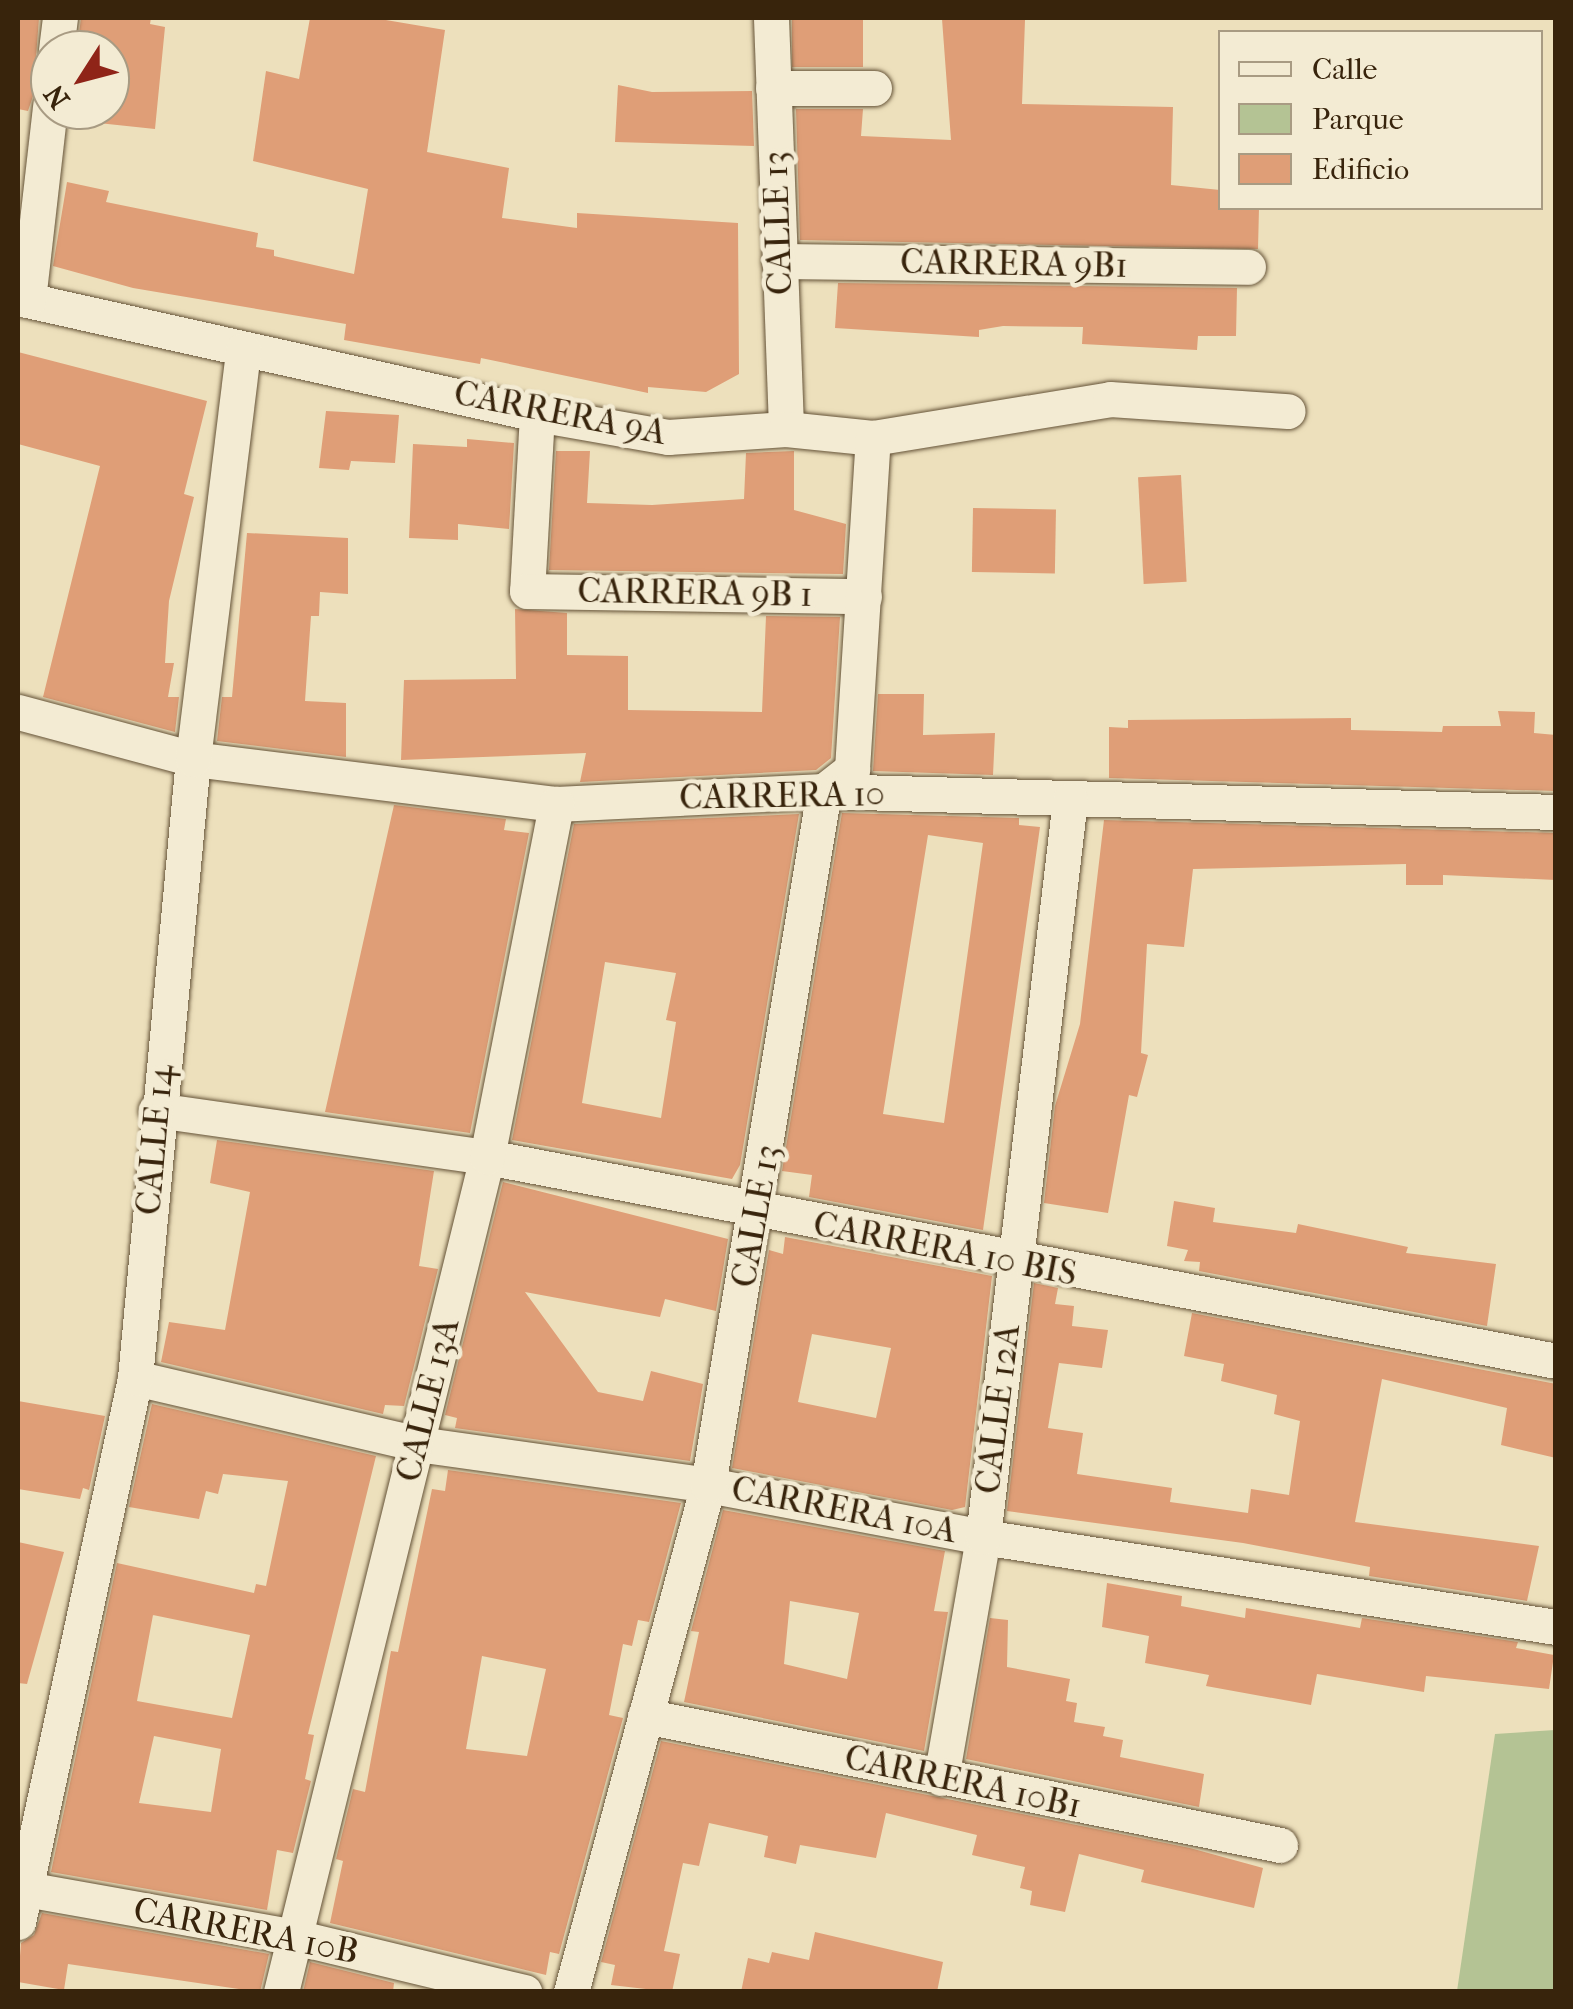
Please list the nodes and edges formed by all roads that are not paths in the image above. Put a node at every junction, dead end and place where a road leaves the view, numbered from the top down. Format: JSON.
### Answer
{"nodes":[{"id":1,"x":770,"y":18,"type":"edge"},
{"id":2,"x":773,"y":88,"type":"junction"},
{"id":3,"x":874,"y":88,"type":"dead end"},
{"id":4,"x":47,"y":130,"type":"edge"},
{"id":5,"x":779,"y":261,"type":"junction"},
{"id":6,"x":1248,"y":267,"type":"dead end"},
{"id":7,"x":23,"y":299,"type":"edge"},
{"id":8,"x":244,"y":350,"type":"junction"},
{"id":9,"x":1288,"y":411,"type":"dead end"},
{"id":10,"x":537,"y":414,"type":"junction"},
{"id":11,"x":786,"y":429,"type":"junction"},
{"id":12,"x":873,"y":438,"type":"junction"},
{"id":13,"x":864,"y":596,"type":"junction"},
{"id":14,"x":18,"y":712,"type":"edge"},
{"id":15,"x":192,"y":759,"type":"junction"},
{"id":16,"x":824,"y":791,"type":"junction"},
{"id":17,"x":1070,"y":800,"type":"junction"},
{"id":18,"x":556,"y":804,"type":"junction"},
{"id":19,"x":1556,"y":812,"type":"edge"},
{"id":20,"x":156,"y":1110,"type":"junction"},
{"id":21,"x":487,"y":1156,"type":"junction"},
{"id":22,"x":757,"y":1213,"type":"junction"},
{"id":23,"x":1016,"y":1262,"type":"junction"},
{"id":24,"x":1556,"y":1362,"type":"edge"},
{"id":25,"x":135,"y":1378,"type":"junction"},
{"id":26,"x":418,"y":1444,"type":"junction"},
{"id":27,"x":708,"y":1485,"type":"junction"},
{"id":28,"x":983,"y":1537,"type":"junction"},
{"id":29,"x":1556,"y":1627,"type":"edge"},
{"id":30,"x":646,"y":1716,"type":"junction"},
{"id":31,"x":941,"y":1778,"type":"junction"},
{"id":32,"x":1280,"y":1845,"type":"dead end"},
{"id":33,"x":22,"y":1906,"type":"edge"},
{"id":34,"x":291,"y":1936,"type":"junction"},
{"id":35,"x":280,"y":1992,"type":"edge"},
{"id":36,"x":524,"y":1992,"type":"edge"},
{"id":37,"x":571,"y":1992,"type":"edge"}],
"edges":[{"from":1,"to":2,"type":"street","name":"CALLE 13"},
{"from":2,"to":3,"type":"street"},
{"from":2,"to":5,"type":"street","name":"CALLE 13"},
{"from":4,"to":7,"type":"street"},
{"from":5,"to":6,"type":"street","name":"CARRERA 9B1"},
{"from":5,"to":11,"type":"street","name":"CALLE 13"},
{"from":7,"to":8,"type":"street","name":"CARRERA 9A"},
{"from":8,"to":10,"type":"street","name":"CARRERA 9A"},
{"from":8,"to":15,"type":"street","name":"CALLE 14"},
{"from":9,"to":12,"type":"street","name":"CARRERA 9A"},
{"from":10,"to":11,"type":"street","name":"CARRERA 9A"},
{"from":10,"to":13,"type":"street","name":"CARRERA 9B 1"},
{"from":11,"to":12,"type":"street","name":"CARRERA 9A"},
{"from":12,"to":13,"type":"street","name":"CALLE 13"},
{"from":13,"to":16,"type":"street","name":"CALLE 13"},
{"from":14,"to":15,"type":"street","name":"CARRERA 10"},
{"from":15,"to":18,"type":"street","name":"CARRERA 10"},
{"from":15,"to":20,"type":"street","name":"CALLE 14"},
{"from":16,"to":17,"type":"street","name":"CARRERA 10"},
{"from":16,"to":18,"type":"street","name":"CARRERA 10"},
{"from":16,"to":22,"type":"street","name":"CALLE 13"},
{"from":17,"to":19,"type":"street","name":"CARRERA 10"},
{"from":17,"to":23,"type":"street","name":"CALLE 12A"},
{"from":18,"to":21,"type":"street","name":"CALLE 13A"},
{"from":20,"to":21,"type":"street","name":"CARRERA 10 BIS"},
{"from":20,"to":25,"type":"street","name":"CALLE 14"},
{"from":21,"to":22,"type":"street","name":"CARRERA 10 BIS"},
{"from":21,"to":26,"type":"street","name":"CALLE 13A"},
{"from":22,"to":23,"type":"street","name":"CARRERA 10 BIS"},
{"from":22,"to":27,"type":"street","name":"CALLE 13"},
{"from":23,"to":24,"type":"street","name":"CARRERA 10 BIS"},
{"from":23,"to":28,"type":"street","name":"CALLE 12A"},
{"from":25,"to":26,"type":"street","name":"CARRERA 10A"},
{"from":25,"to":33,"type":"street","name":"CALLE 14"},
{"from":26,"to":27,"type":"street","name":"CARRERA 10A"},
{"from":26,"to":34,"type":"street","name":"CALLE 13A"},
{"from":27,"to":28,"type":"street","name":"CARRERA 10A"},
{"from":27,"to":30,"type":"street","name":"CALLE 13"},
{"from":28,"to":29,"type":"street","name":"CARRERA 10A"},
{"from":28,"to":31,"type":"street","name":"CALLE 12A"},
{"from":30,"to":31,"type":"street","name":"CARRERA 10B1"},
{"from":30,"to":37,"type":"street","name":"CALLE 13"},
{"from":31,"to":32,"type":"street","name":"CARRERA 10B1"},
{"from":33,"to":34,"type":"street","name":"CARRERA 10B"},
{"from":34,"to":35,"type":"street","name":"CALLE 13A"},
{"from":34,"to":36,"type":"street","name":"CARRERA 10B"}]}
